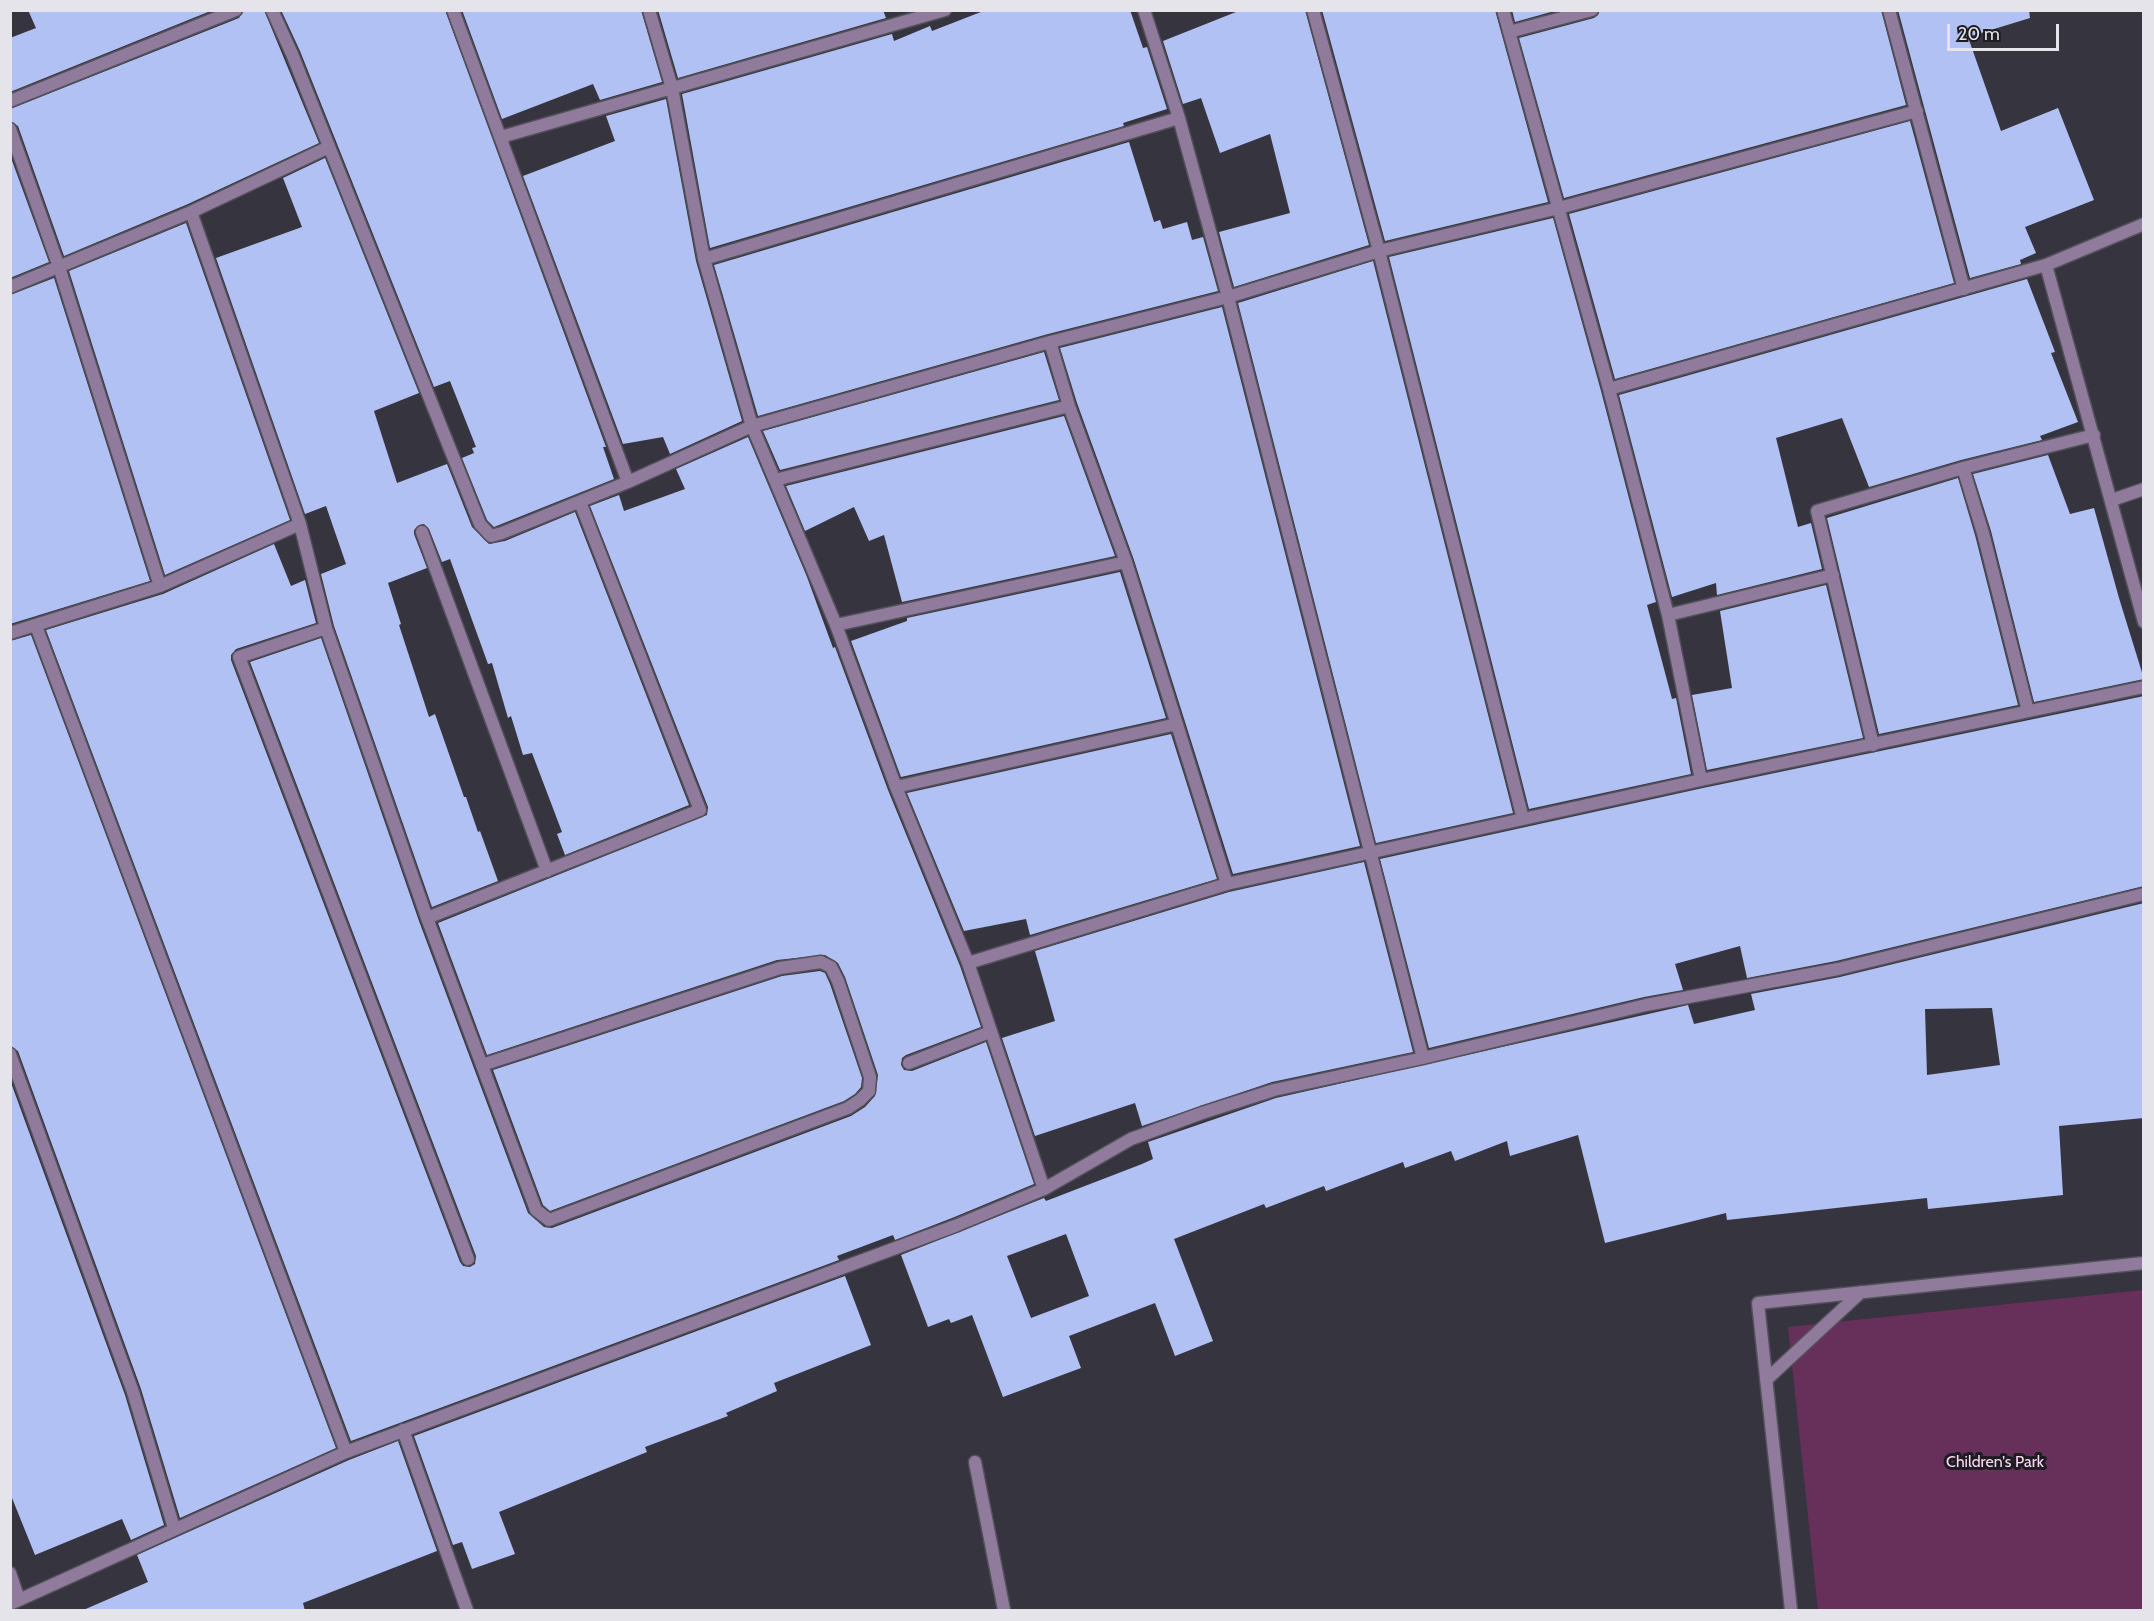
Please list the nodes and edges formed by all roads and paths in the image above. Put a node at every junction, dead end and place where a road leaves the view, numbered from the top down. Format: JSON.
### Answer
{"nodes":[{"id":1,"x":236,"y":10,"type":"edge"},
{"id":2,"x":272,"y":10,"type":"edge"},
{"id":3,"x":453,"y":10,"type":"edge"},
{"id":4,"x":649,"y":10,"type":"edge"},
{"id":5,"x":945,"y":10,"type":"edge"},
{"id":6,"x":1144,"y":10,"type":"edge"},
{"id":7,"x":1313,"y":10,"type":"edge"},
{"id":8,"x":1503,"y":10,"type":"edge"},
{"id":9,"x":1592,"y":10,"type":"edge"},
{"id":10,"x":1889,"y":10,"type":"edge"},
{"id":11,"x":1509,"y":32,"type":"junction"},
{"id":12,"x":672,"y":88,"type":"junction"},
{"id":13,"x":10,"y":101,"type":"edge"},
{"id":14,"x":1917,"y":111,"type":"junction"},
{"id":15,"x":1179,"y":118,"type":"junction"},
{"id":16,"x":10,"y":129,"type":"edge"},
{"id":17,"x":501,"y":137,"type":"junction"},
{"id":18,"x":329,"y":147,"type":"junction"},
{"id":19,"x":1559,"y":208,"type":"junction"},
{"id":20,"x":191,"y":212,"type":"junction"},
{"id":21,"x":2144,"y":224,"type":"edge"},
{"id":22,"x":1379,"y":252,"type":"junction"},
{"id":23,"x":704,"y":259,"type":"junction"},
{"id":24,"x":2046,"y":265,"type":"junction"},
{"id":25,"x":58,"y":267,"type":"junction"},
{"id":26,"x":10,"y":287,"type":"edge"},
{"id":27,"x":1964,"y":289,"type":"junction"},
{"id":28,"x":1228,"y":297,"type":"junction"},
{"id":29,"x":1050,"y":342,"type":"junction"},
{"id":30,"x":1609,"y":389,"type":"junction"},
{"id":31,"x":1069,"y":406,"type":"junction"},
{"id":32,"x":752,"y":426,"type":"junction"},
{"id":33,"x":2094,"y":435,"type":"junction"},
{"id":34,"x":1963,"y":468,"type":"junction"},
{"id":35,"x":775,"y":480,"type":"junction"},
{"id":36,"x":628,"y":482,"type":"junction"},
{"id":37,"x":2144,"y":489,"type":"edge"},
{"id":38,"x":2112,"y":501,"type":"junction"},
{"id":39,"x":580,"y":502,"type":"junction"},
{"id":40,"x":300,"y":524,"type":"junction"},
{"id":41,"x":422,"y":532,"type":"dead end"},
{"id":42,"x":1126,"y":562,"type":"junction"},
{"id":43,"x":1833,"y":575,"type":"junction"},
{"id":44,"x":160,"y":586,"type":"junction"},
{"id":45,"x":1668,"y":615,"type":"junction"},
{"id":46,"x":2144,"y":622,"type":"edge"},
{"id":47,"x":836,"y":625,"type":"junction"},
{"id":48,"x":36,"y":626,"type":"junction"},
{"id":49,"x":326,"y":628,"type":"junction"},
{"id":50,"x":10,"y":633,"type":"edge"},
{"id":51,"x":2144,"y":687,"type":"edge"},
{"id":52,"x":2028,"y":711,"type":"junction"},
{"id":53,"x":1177,"y":724,"type":"junction"},
{"id":54,"x":1873,"y":745,"type":"junction"},
{"id":55,"x":1701,"y":780,"type":"junction"},
{"id":56,"x":896,"y":787,"type":"junction"},
{"id":57,"x":1523,"y":819,"type":"junction"},
{"id":58,"x":1369,"y":852,"type":"junction"},
{"id":59,"x":547,"y":870,"type":"junction"},
{"id":60,"x":1227,"y":884,"type":"junction"},
{"id":61,"x":2144,"y":894,"type":"edge"},
{"id":62,"x":427,"y":918,"type":"junction"},
{"id":63,"x":968,"y":963,"type":"junction"},
{"id":64,"x":990,"y":1032,"type":"junction"},
{"id":65,"x":10,"y":1054,"type":"edge"},
{"id":66,"x":1423,"y":1058,"type":"junction"},
{"id":67,"x":909,"y":1063,"type":"dead end"},
{"id":68,"x":482,"y":1065,"type":"junction"},
{"id":69,"x":1044,"y":1189,"type":"junction"},
{"id":70,"x":468,"y":1259,"type":"dead end"},
{"id":71,"x":2144,"y":1263,"type":"edge"},
{"id":72,"x":1861,"y":1292,"type":"junction"},
{"id":73,"x":1766,"y":1380,"type":"junction"},
{"id":74,"x":403,"y":1430,"type":"junction"},
{"id":75,"x":346,"y":1452,"type":"junction"},
{"id":76,"x":975,"y":1462,"type":"dead end"},
{"id":77,"x":174,"y":1528,"type":"junction"},
{"id":78,"x":10,"y":1573,"type":"edge"},
{"id":79,"x":15,"y":1602,"type":"edge"},
{"id":80,"x":467,"y":1611,"type":"edge"},
{"id":81,"x":1004,"y":1611,"type":"edge"},
{"id":82,"x":1791,"y":1611,"type":"edge"}],
"edges":[{"from":1,"to":13,"type":"street"},
{"from":2,"to":18,"type":"street"},
{"from":3,"to":17,"type":"street"},
{"from":4,"to":12,"type":"street"},
{"from":5,"to":12,"type":"street"},
{"from":6,"to":15,"type":"street"},
{"from":7,"to":22,"type":"street"},
{"from":8,"to":11,"type":"street"},
{"from":9,"to":11,"type":"street"},
{"from":10,"to":14,"type":"street"},
{"from":11,"to":19,"type":"street"},
{"from":12,"to":17,"type":"street"},
{"from":12,"to":23,"type":"street"},
{"from":14,"to":19,"type":"street"},
{"from":14,"to":27,"type":"street"},
{"from":15,"to":23,"type":"street"},
{"from":15,"to":28,"type":"street"},
{"from":16,"to":25,"type":"street"},
{"from":17,"to":36,"type":"street"},
{"from":18,"to":20,"type":"street"},
{"from":18,"to":39,"type":"street"},
{"from":19,"to":22,"type":"street"},
{"from":19,"to":30,"type":"street"},
{"from":20,"to":25,"type":"street"},
{"from":20,"to":40,"type":"street"},
{"from":21,"to":24,"type":"street"},
{"from":22,"to":28,"type":"street"},
{"from":22,"to":57,"type":"street"},
{"from":23,"to":32,"type":"street"},
{"from":24,"to":27,"type":"street"},
{"from":24,"to":33,"type":"street"},
{"from":25,"to":26,"type":"street"},
{"from":25,"to":44,"type":"street"},
{"from":27,"to":30,"type":"street"},
{"from":28,"to":29,"type":"street"},
{"from":28,"to":58,"type":"street"},
{"from":29,"to":31,"type":"street"},
{"from":29,"to":32,"type":"street"},
{"from":30,"to":45,"type":"street"},
{"from":31,"to":35,"type":"street"},
{"from":31,"to":42,"type":"street"},
{"from":32,"to":35,"type":"street"},
{"from":32,"to":36,"type":"street"},
{"from":33,"to":34,"type":"street"},
{"from":33,"to":38,"type":"street"},
{"from":34,"to":43,"type":"street"},
{"from":34,"to":52,"type":"street"},
{"from":35,"to":47,"type":"street"},
{"from":36,"to":39,"type":"street"},
{"from":37,"to":38,"type":"street"},
{"from":38,"to":46,"type":"street"},
{"from":39,"to":59,"type":"street"},
{"from":40,"to":44,"type":"street"},
{"from":40,"to":49,"type":"street"},
{"from":41,"to":59,"type":"street"},
{"from":42,"to":47,"type":"street"},
{"from":42,"to":53,"type":"street"},
{"from":43,"to":45,"type":"street"},
{"from":43,"to":54,"type":"street"},
{"from":44,"to":48,"type":"street"},
{"from":45,"to":55,"type":"street"},
{"from":47,"to":56,"type":"street"},
{"from":48,"to":50,"type":"street"},
{"from":48,"to":75,"type":"street"},
{"from":49,"to":62,"type":"street"},
{"from":49,"to":70,"type":"street"},
{"from":51,"to":52,"type":"street"},
{"from":52,"to":54,"type":"street"},
{"from":53,"to":56,"type":"street"},
{"from":53,"to":60,"type":"street"},
{"from":54,"to":55,"type":"street"},
{"from":55,"to":57,"type":"street"},
{"from":56,"to":63,"type":"street"},
{"from":57,"to":58,"type":"street"},
{"from":58,"to":60,"type":"street"},
{"from":58,"to":66,"type":"street"},
{"from":59,"to":62,"type":"street"},
{"from":60,"to":63,"type":"street"},
{"from":61,"to":66,"type":"street"},
{"from":62,"to":68,"type":"street"},
{"from":63,"to":64,"type":"street"},
{"from":64,"to":67,"type":"street"},
{"from":64,"to":69,"type":"street"},
{"from":65,"to":77,"type":"street"},
{"from":66,"to":69,"type":"street"},
{"from":68,"to":68,"type":"street"},
{"from":69,"to":74,"type":"street"},
{"from":71,"to":72,"type":"street"},
{"from":72,"to":73,"type":"street"},
{"from":72,"to":73,"type":"street"},
{"from":73,"to":82,"type":"street"},
{"from":74,"to":75,"type":"street"},
{"from":74,"to":80,"type":"street"},
{"from":75,"to":77,"type":"street"},
{"from":76,"to":81,"type":"street"},
{"from":77,"to":79,"type":"street"},
{"from":78,"to":79,"type":"street"}]}
